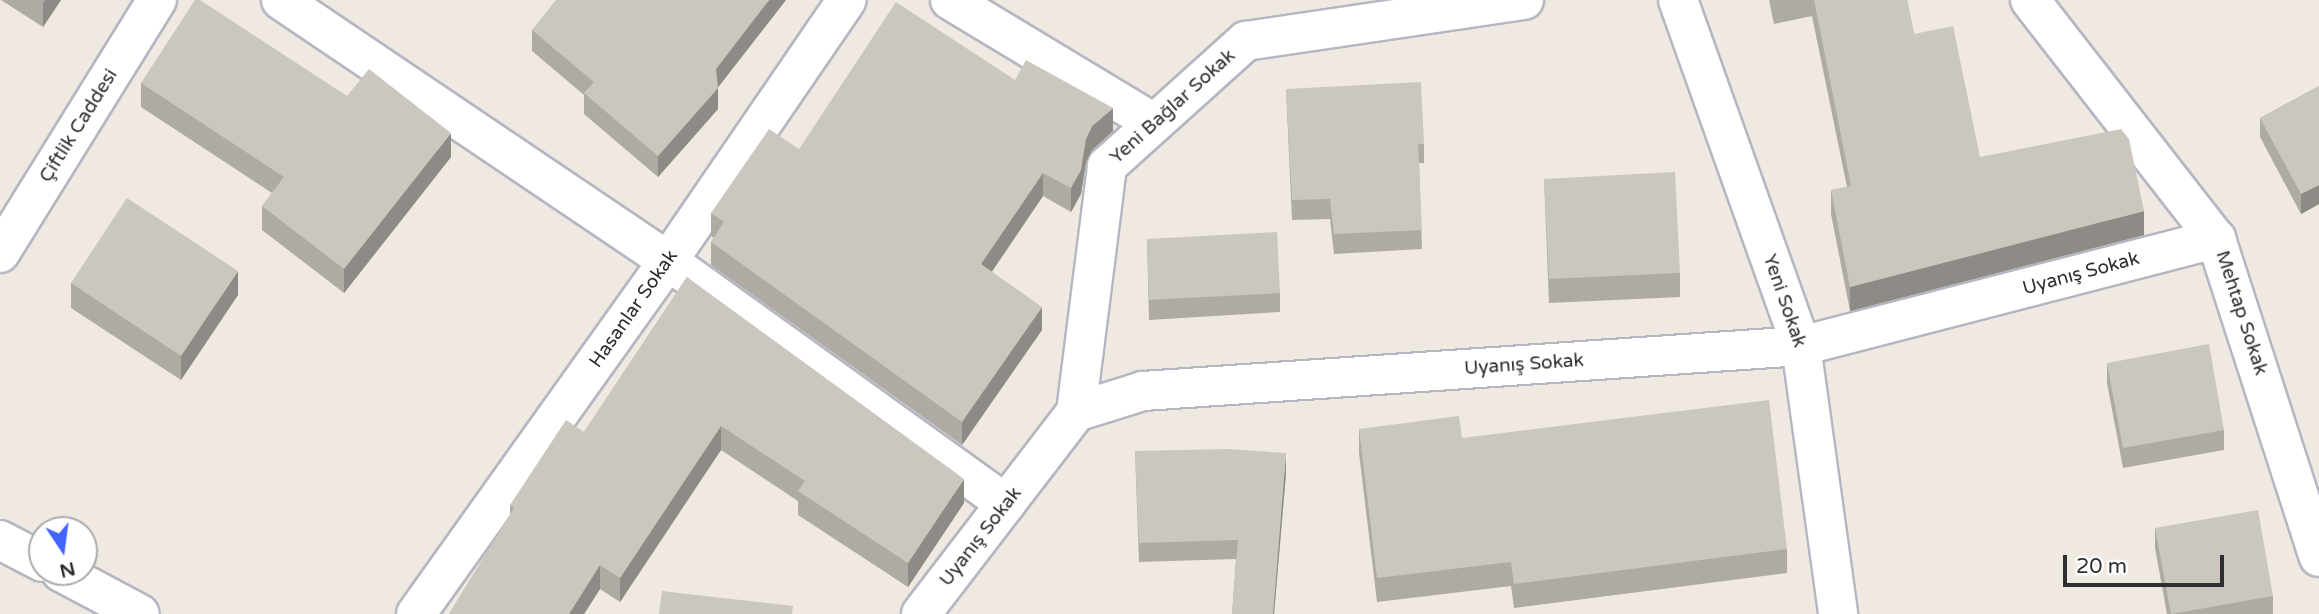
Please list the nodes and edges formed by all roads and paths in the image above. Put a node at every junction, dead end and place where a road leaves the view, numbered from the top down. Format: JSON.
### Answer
{"nodes":[{"id":1,"x":157,"y":0,"type":"edge"},
{"id":2,"x":281,"y":0,"type":"edge"},
{"id":3,"x":847,"y":0,"type":"edge"},
{"id":4,"x":950,"y":0,"type":"edge"},
{"id":5,"x":1524,"y":0,"type":"edge"},
{"id":6,"x":1678,"y":0,"type":"edge"},
{"id":7,"x":2030,"y":0,"type":"edge"},
{"id":8,"x":1154,"y":123,"type":"junction"},
{"id":9,"x":2216,"y":239,"type":"junction"},
{"id":10,"x":0,"y":253,"type":"edge"},
{"id":11,"x":668,"y":261,"type":"junction"},
{"id":12,"x":1801,"y":346,"type":"junction"},
{"id":13,"x":1076,"y":412,"type":"junction"},
{"id":14,"x":1006,"y":505,"type":"junction"},
{"id":15,"x":0,"y":540,"type":"edge"},
{"id":16,"x":28,"y":555,"type":"edge"},
{"id":17,"x":2319,"y":557,"type":"edge"},
{"id":18,"x":87,"y":586,"type":"edge"},
{"id":19,"x":137,"y":613,"type":"edge"},
{"id":20,"x":416,"y":614,"type":"edge"},
{"id":21,"x":921,"y":614,"type":"edge"},
{"id":22,"x":1838,"y":614,"type":"edge"}],
"edges":[{"from":1,"to":10,"type":"street","name":"Çiftlik Caddesi"},
{"from":2,"to":11,"type":"street"},
{"from":3,"to":11,"type":"street","name":"Hasanlar Sokak"},
{"from":4,"to":8,"type":"street"},
{"from":5,"to":8,"type":"street","name":"Yeni Bağlar Sokak"},
{"from":6,"to":12,"type":"street","name":"Yeni Sokak"},
{"from":7,"to":9,"type":"street","name":"Mehtap Sokak"},
{"from":8,"to":13,"type":"street","name":"Yeni Bağlar Sokak"},
{"from":9,"to":12,"type":"street","name":"Uyanış Sokak"},
{"from":9,"to":17,"type":"street","name":"Mehtap Sokak"},
{"from":11,"to":14,"type":"street"},
{"from":11,"to":20,"type":"street","name":"Hasanlar Sokak"},
{"from":12,"to":13,"type":"street","name":"Uyanış Sokak"},
{"from":12,"to":22,"type":"street","name":"Yeni Sokak"},
{"from":13,"to":14,"type":"street","name":"Uyanış Sokak"},
{"from":14,"to":21,"type":"street","name":"Uyanış Sokak"},
{"from":15,"to":16,"type":"street"},
{"from":18,"to":19,"type":"street"}]}
